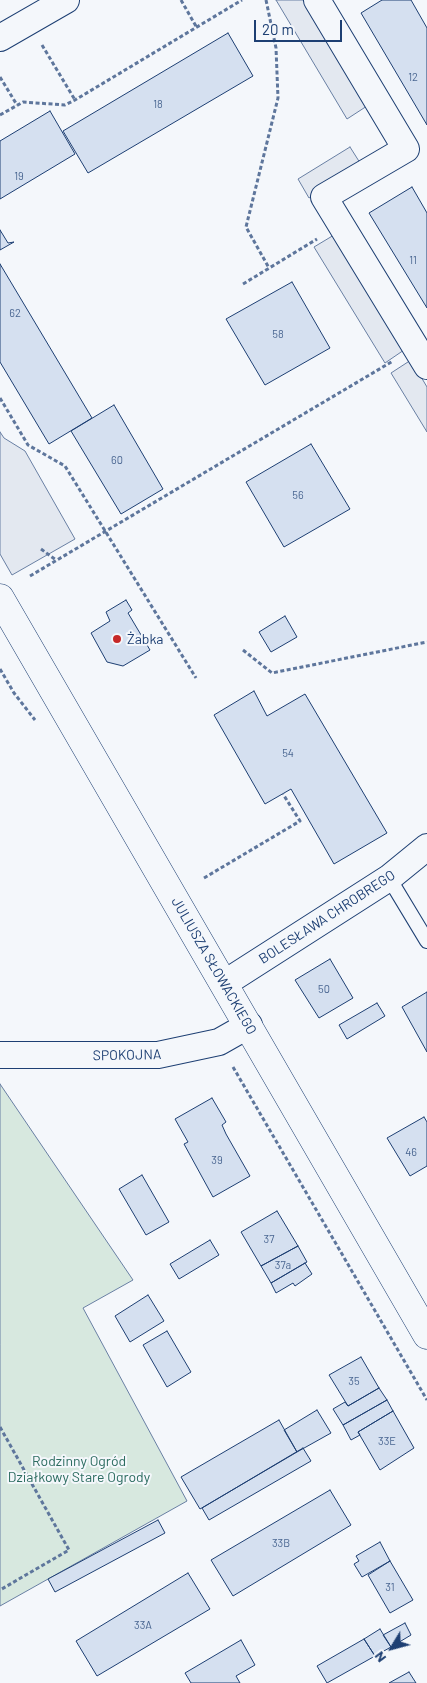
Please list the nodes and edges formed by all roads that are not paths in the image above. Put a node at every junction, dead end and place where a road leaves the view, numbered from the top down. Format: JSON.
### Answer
{"nodes":[{"id":1,"x":66,"y":0,"type":"edge"},
{"id":2,"x":317,"y":0,"type":"edge"},
{"id":3,"x":0,"y":38,"type":"edge"},
{"id":4,"x":421,"y":357,"type":"edge"},
{"id":5,"x":0,"y":598,"type":"edge"},
{"id":6,"x":427,"y":847,"type":"edge"},
{"id":7,"x":389,"y":878,"type":"junction"},
{"id":8,"x":427,"y":941,"type":"edge"},
{"id":9,"x":225,"y":983,"type":"junction"},
{"id":10,"x":249,"y":1025,"type":"junction"},
{"id":11,"x":0,"y":1055,"type":"edge"},
{"id":12,"x":427,"y":1335,"type":"edge"}],
"edges":[{"from":1,"to":3,"type":"street"},
{"from":2,"to":4,"type":"street"},
{"from":5,"to":9,"type":"street","name":"JULIUSZA SŁOWACKIEGO"},
{"from":6,"to":7,"type":"street","name":"BOLESŁAWA CHROBREGO"},
{"from":7,"to":8,"type":"lane"},
{"from":7,"to":9,"type":"street","name":"BOLESŁAWA CHROBREGO"},
{"from":9,"to":10,"type":"street","name":"JULIUSZA SŁOWACKIEGO"},
{"from":10,"to":11,"type":"street","name":"SPOKOJNA"},
{"from":10,"to":12,"type":"street","name":"JULIUSZA SŁOWACKIEGO"}]}
